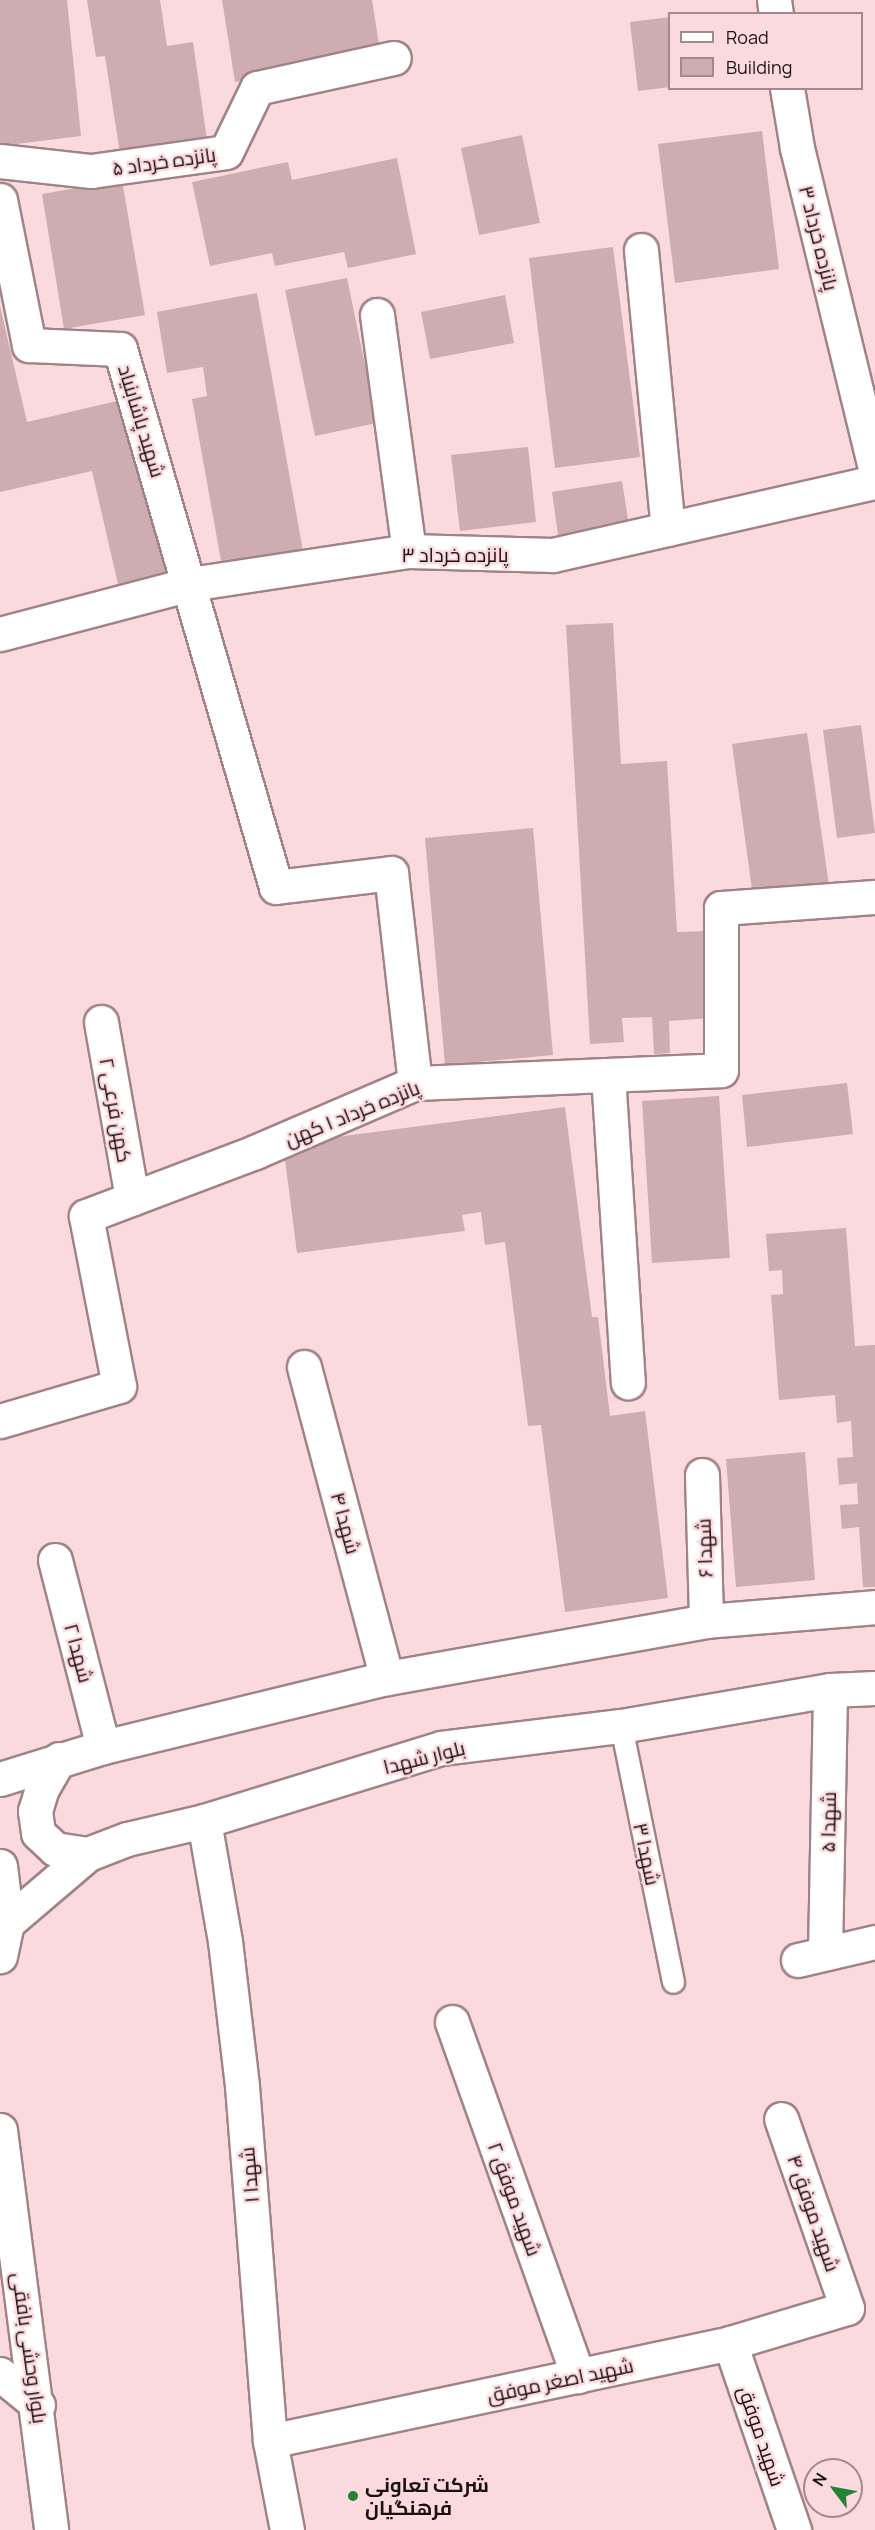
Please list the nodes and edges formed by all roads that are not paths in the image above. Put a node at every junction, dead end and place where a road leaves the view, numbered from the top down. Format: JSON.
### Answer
{"nodes":[{"id":1,"x":394,"y":57,"type":"dead end"},
{"id":2,"x":788,"y":90,"type":"edge"},
{"id":3,"x":0,"y":161,"type":"edge"},
{"id":4,"x":0,"y":200,"type":"edge"},
{"id":5,"x":641,"y":250,"type":"dead end"},
{"id":6,"x":377,"y":315,"type":"dead end"},
{"id":7,"x":875,"y":468,"type":"edge"},
{"id":8,"x":875,"y":482,"type":"edge"},
{"id":9,"x":668,"y":529,"type":"junction"},
{"id":10,"x":409,"y":551,"type":"junction"},
{"id":11,"x":190,"y":584,"type":"junction"},
{"id":12,"x":0,"y":634,"type":"edge"},
{"id":13,"x":875,"y":897,"type":"edge"},
{"id":14,"x":101,"y":1022,"type":"dead end"},
{"id":15,"x":608,"y":1075,"type":"junction"},
{"id":16,"x":415,"y":1083,"type":"junction"},
{"id":17,"x":132,"y":1198,"type":"junction"},
{"id":18,"x":304,"y":1367,"type":"dead end"},
{"id":19,"x":628,"y":1382,"type":"dead end"},
{"id":20,"x":0,"y":1421,"type":"edge"},
{"id":21,"x":702,"y":1475,"type":"dead end"},
{"id":22,"x":55,"y":1560,"type":"dead end"},
{"id":23,"x":875,"y":1607,"type":"edge"},
{"id":24,"x":706,"y":1621,"type":"junction"},
{"id":25,"x":387,"y":1678,"type":"junction"},
{"id":26,"x":875,"y":1688,"type":"edge"},
{"id":27,"x":830,"y":1690,"type":"junction"},
{"id":28,"x":621,"y":1726,"type":"junction"},
{"id":29,"x":104,"y":1747,"type":"junction"},
{"id":30,"x":59,"y":1759,"type":"junction"},
{"id":31,"x":0,"y":1779,"type":"edge"},
{"id":32,"x":204,"y":1821,"type":"junction"},
{"id":33,"x":88,"y":1854,"type":"junction"},
{"id":34,"x":0,"y":1866,"type":"edge"},
{"id":35,"x":7,"y":1923,"type":"junction"},
{"id":36,"x":875,"y":1942,"type":"edge"},
{"id":37,"x":0,"y":1956,"type":"edge"},
{"id":38,"x":673,"y":1982,"type":"dead end"},
{"id":39,"x":453,"y":2022,"type":"dead end"},
{"id":40,"x":781,"y":2119,"type":"dead end"},
{"id":41,"x":0,"y":2130,"type":"edge"},
{"id":42,"x":847,"y":2308,"type":"joint"},
{"id":43,"x":730,"y":2343,"type":"junction"},
{"id":44,"x":0,"y":2374,"type":"edge"},
{"id":45,"x":578,"y":2376,"type":"junction"},
{"id":46,"x":38,"y":2405,"type":"junction"},
{"id":47,"x":270,"y":2440,"type":"junction"},
{"id":48,"x":51,"y":2530,"type":"edge"},
{"id":49,"x":287,"y":2530,"type":"edge"},
{"id":50,"x":794,"y":2530,"type":"edge"}],
"edges":[{"from":1,"to":3,"type":"street","name":"پانزده خرداد ۵"},
{"from":2,"to":7,"type":"street","name":"پانزده خرداد ۳"},
{"from":4,"to":11,"type":"street","name":"شهید پاشابنیاد"},
{"from":5,"to":9,"type":"street"},
{"from":6,"to":10,"type":"street"},
{"from":8,"to":9,"type":"street","name":"پانزده خرداد ۳"},
{"from":9,"to":10,"type":"street","name":"پانزده خرداد ۳"},
{"from":10,"to":11,"type":"street","name":"پانزده خرداد ۳"},
{"from":11,"to":12,"type":"street","name":"پانزده خرداد ۳"},
{"from":11,"to":16,"type":"street"},
{"from":13,"to":15,"type":"street","name":"پانزده خرداد ۱ کهن"},
{"from":14,"to":17,"type":"street","name":"کهن فرعی ۲"},
{"from":15,"to":16,"type":"street","name":"پانزده خرداد ۱ کهن"},
{"from":15,"to":19,"type":"street"},
{"from":16,"to":17,"type":"street","name":"پانزده خرداد ۱ کهن"},
{"from":17,"to":20,"type":"street","name":"پانزده خرداد ۱ کهن"},
{"from":18,"to":25,"type":"street","name":"شهدا ۴"},
{"from":21,"to":24,"type":"street","name":"شهدا ۶"},
{"from":22,"to":29,"type":"street","name":"شهدا ۲"},
{"from":23,"to":24,"type":"street"},
{"from":24,"to":25,"type":"street"},
{"from":25,"to":29,"type":"street"},
{"from":26,"to":27,"type":"street","name":"بلوار شهدا"},
{"from":27,"to":28,"type":"street","name":"بلوار شهدا"},
{"from":27,"to":36,"type":"street","name":"شهدا ۵"},
{"from":28,"to":32,"type":"street","name":"بلوار شهدا"},
{"from":28,"to":38,"type":"lane","name":"شهدا ۳"},
{"from":29,"to":30,"type":"street"},
{"from":30,"to":31,"type":"street"},
{"from":30,"to":33,"type":"street"},
{"from":32,"to":33,"type":"street","name":"بلوار شهدا"},
{"from":32,"to":47,"type":"street","name":"شهدا ۱"},
{"from":33,"to":35,"type":"street","name":"بلوار شهدا"},
{"from":34,"to":35,"type":"street"},
{"from":35,"to":37,"type":"street"},
{"from":39,"to":45,"type":"street","name":"شهید موفق ۲"},
{"from":40,"to":42,"type":"street","name":"شهید موفق ۴"},
{"from":41,"to":46,"type":"street","name":"بلوار وحشی بافقی"},
{"from":42,"to":43,"type":"street","name":"شهید اصغر موفق"},
{"from":43,"to":45,"type":"street","name":"شهید اصغر موفق"},
{"from":43,"to":50,"type":"street","name":"شهید موفق"},
{"from":44,"to":46,"type":"street"},
{"from":45,"to":47,"type":"street","name":"شهید اصغر موفق"},
{"from":46,"to":48,"type":"street","name":"بلوار وحشی بافقی"},
{"from":47,"to":49,"type":"street","name":"شهدا ۱"}]}
